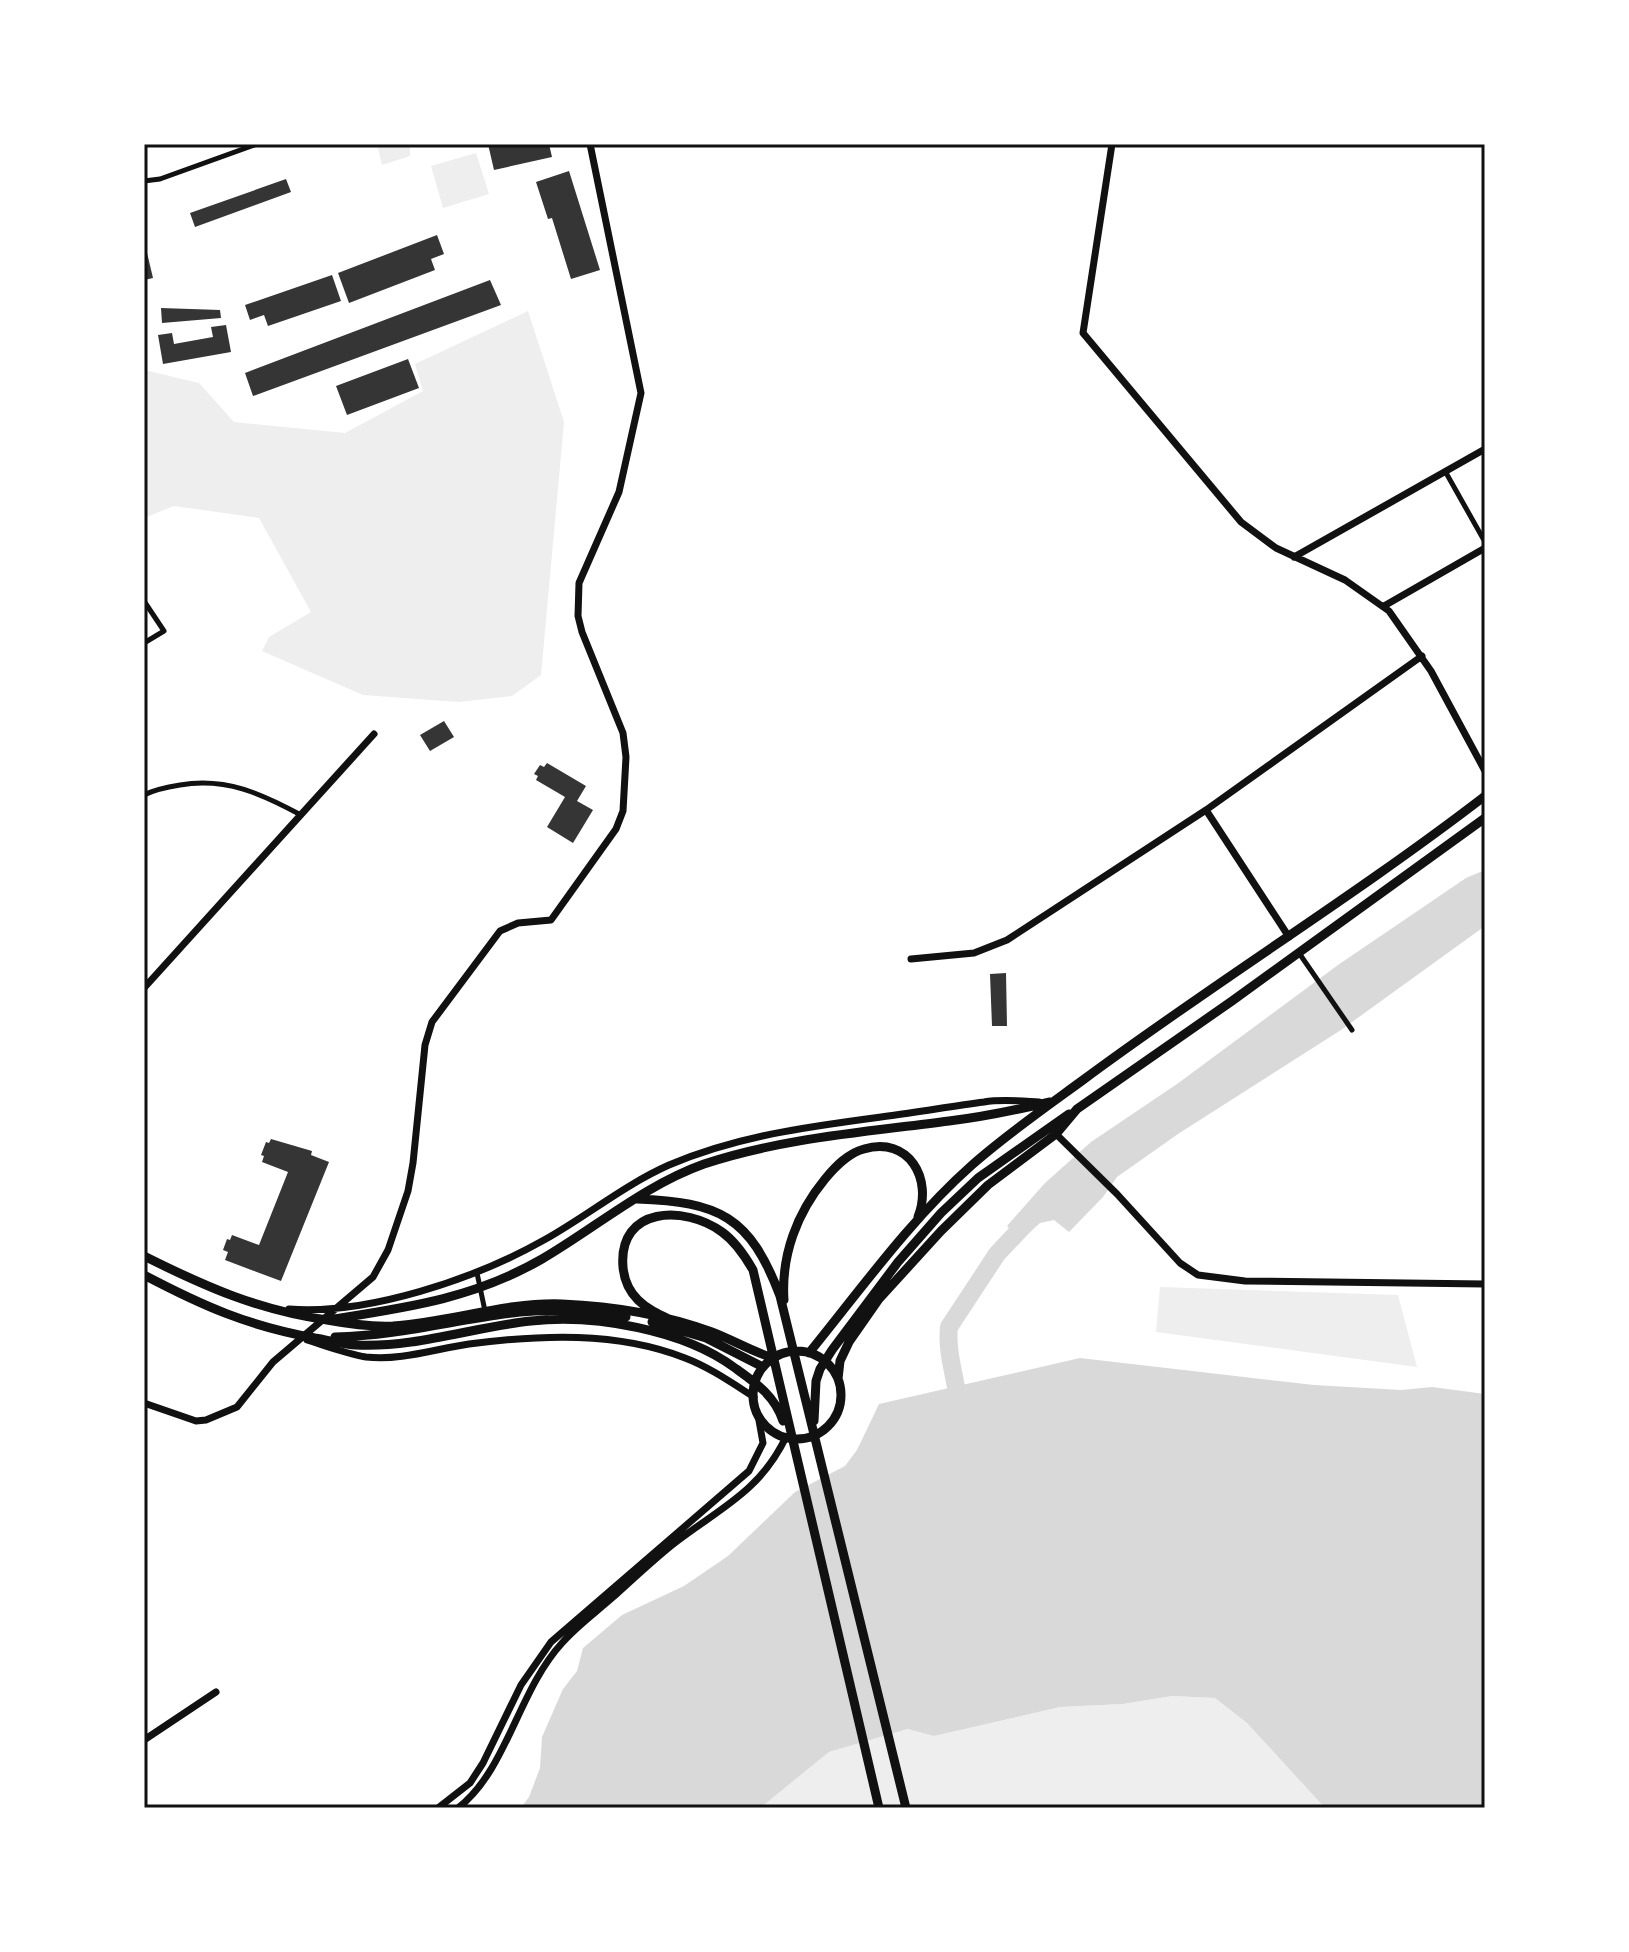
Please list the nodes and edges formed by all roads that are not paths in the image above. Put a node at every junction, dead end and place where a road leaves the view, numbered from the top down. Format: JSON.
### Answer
{"nodes":[{"id":1,"x":257,"y":144,"type":"edge"},
{"id":2,"x":590,"y":144,"type":"edge"},
{"id":3,"x":1112,"y":144,"type":"edge"},
{"id":4,"x":144,"y":181,"type":"edge"},
{"id":5,"x":1485,"y":449,"type":"edge"},
{"id":6,"x":1445,"y":471,"type":"junction"},
{"id":7,"x":1485,"y":542,"type":"edge"},
{"id":8,"x":1485,"y":548,"type":"edge"},
{"id":9,"x":1294,"y":557,"type":"junction"},
{"id":10,"x":144,"y":601,"type":"edge"},
{"id":11,"x":1384,"y":606,"type":"junction"},
{"id":12,"x":144,"y":643,"type":"edge"},
{"id":13,"x":1422,"y":656,"type":"junction"},
{"id":14,"x":374,"y":734,"type":"dead end"},
{"id":15,"x":1485,"y":771,"type":"edge"},
{"id":16,"x":144,"y":795,"type":"edge"},
{"id":17,"x":1485,"y":796,"type":"edge"},
{"id":18,"x":1206,"y":810,"type":"junction"},
{"id":19,"x":302,"y":816,"type":"junction"},
{"id":20,"x":1485,"y":818,"type":"edge"},
{"id":21,"x":1289,"y":937,"type":"junction"},
{"id":22,"x":1299,"y":952,"type":"junction"},
{"id":23,"x":911,"y":959,"type":"dead end"},
{"id":24,"x":145,"y":983,"type":"edge"},
{"id":25,"x":1352,"y":1030,"type":"dead end"},
{"id":26,"x":1053,"y":1102,"type":"junction"},
{"id":27,"x":1077,"y":1109,"type":"junction"},
{"id":28,"x":1056,"y":1134,"type":"junction"},
{"id":29,"x":637,"y":1199,"type":"junction"},
{"id":30,"x":916,"y":1224,"type":"junction"},
{"id":31,"x":144,"y":1256,"type":"edge"},
{"id":32,"x":477,"y":1273,"type":"junction"},
{"id":33,"x":144,"y":1275,"type":"edge"},
{"id":34,"x":1485,"y":1284,"type":"edge"},
{"id":35,"x":262,"y":1308,"type":"junction"},
{"id":36,"x":669,"y":1319,"type":"junction"},
{"id":37,"x":785,"y":1319,"type":"junction"},
{"id":38,"x":327,"y":1320,"type":"junction"},
{"id":39,"x":415,"y":1326,"type":"junction"},
{"id":40,"x":686,"y":1328,"type":"junction"},
{"id":41,"x":286,"y":1333,"type":"junction"},
{"id":42,"x":313,"y":1337,"type":"junction"},
{"id":43,"x":492,"y":1342,"type":"junction"},
{"id":44,"x":809,"y":1353,"type":"junction"},
{"id":45,"x":773,"y":1358,"type":"junction"},
{"id":46,"x":763,"y":1367,"type":"junction"},
{"id":47,"x":838,"y":1379,"type":"junction"},
{"id":48,"x":754,"y":1397,"type":"junction"},
{"id":49,"x":144,"y":1403,"type":"edge"},
{"id":50,"x":758,"y":1415,"type":"junction"},
{"id":51,"x":786,"y":1437,"type":"junction"},
{"id":52,"x":818,"y":1453,"type":"junction"},
{"id":53,"x":796,"y":1459,"type":"junction"},
{"id":54,"x":216,"y":1692,"type":"dead end"},
{"id":55,"x":144,"y":1740,"type":"edge"},
{"id":56,"x":438,"y":1808,"type":"edge"},
{"id":57,"x":458,"y":1808,"type":"edge"},
{"id":58,"x":879,"y":1808,"type":"edge"},
{"id":59,"x":906,"y":1808,"type":"edge"}],
"edges":[{"from":1,"to":4,"type":"street"},
{"from":2,"to":49,"type":"street"},
{"from":3,"to":9,"type":"street"},
{"from":5,"to":6,"type":"street"},
{"from":6,"to":7,"type":"street"},
{"from":6,"to":9,"type":"street"},
{"from":8,"to":11,"type":"street"},
{"from":9,"to":11,"type":"street"},
{"from":10,"to":12,"type":"street"},
{"from":11,"to":13,"type":"street"},
{"from":13,"to":15,"type":"street"},
{"from":13,"to":18,"type":"street"},
{"from":14,"to":19,"type":"street"},
{"from":16,"to":19,"type":"street"},
{"from":17,"to":21,"type":"main road"},
{"from":18,"to":21,"type":"street"},
{"from":18,"to":23,"type":"street"},
{"from":19,"to":24,"type":"street"},
{"from":20,"to":22,"type":"main road"},
{"from":21,"to":26,"type":"main road"},
{"from":22,"to":25,"type":"street"},
{"from":22,"to":27,"type":"main road"},
{"from":26,"to":29,"type":"main road"},
{"from":26,"to":30,"type":"main road"},
{"from":26,"to":32,"type":"street"},
{"from":27,"to":28,"type":"main road"},
{"from":27,"to":52,"type":"main road"},
{"from":28,"to":34,"type":"street"},
{"from":28,"to":47,"type":"main road"},
{"from":29,"to":37,"type":"main road"},
{"from":29,"to":38,"type":"main road"},
{"from":30,"to":37,"type":"main road"},
{"from":30,"to":44,"type":"main road"},
{"from":31,"to":35,"type":"main road"},
{"from":32,"to":35,"type":"street"},
{"from":32,"to":43,"type":"street"},
{"from":33,"to":41,"type":"main road"},
{"from":35,"to":38,"type":"main road"},
{"from":36,"to":39,"type":"main road"},
{"from":36,"to":40,"type":"main road"},
{"from":36,"to":53,"type":"main road"},
{"from":37,"to":52,"type":"main road"},
{"from":38,"to":39,"type":"main road"},
{"from":39,"to":40,"type":"main road"},
{"from":39,"to":42,"type":"main road"},
{"from":40,"to":45,"type":"main road"},
{"from":40,"to":46,"type":"main road"},
{"from":41,"to":42,"type":"main road"},
{"from":41,"to":43,"type":"street"},
{"from":42,"to":53,"type":"main road"},
{"from":43,"to":48,"type":"street"},
{"from":44,"to":45,"type":"main road"},
{"from":44,"to":47,"type":"main road"},
{"from":45,"to":46,"type":"main road"},
{"from":46,"to":48,"type":"main road"},
{"from":47,"to":51,"type":"main road"},
{"from":48,"to":50,"type":"main road"},
{"from":50,"to":51,"type":"main road"},
{"from":50,"to":56,"type":"street"},
{"from":51,"to":57,"type":"street"},
{"from":52,"to":59,"type":"main road"},
{"from":53,"to":58,"type":"main road"},
{"from":54,"to":55,"type":"street"}]}
